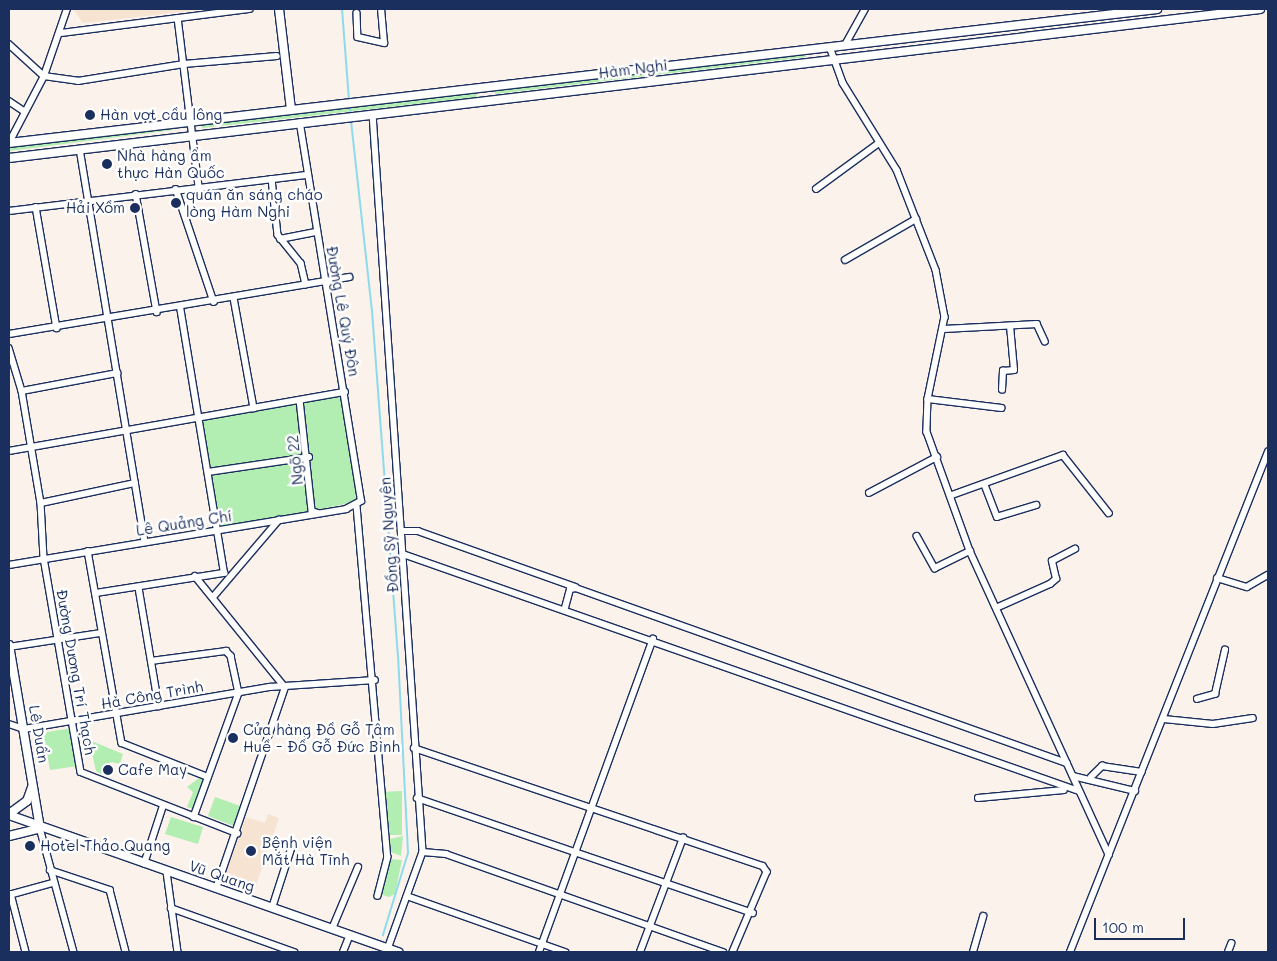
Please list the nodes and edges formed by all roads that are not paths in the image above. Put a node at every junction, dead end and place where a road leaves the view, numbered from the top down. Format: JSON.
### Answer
{"nodes":[{"id":1,"x":67,"y":9,"type":"edge"},
{"id":2,"x":249,"y":9,"type":"edge"},
{"id":3,"x":279,"y":9,"type":"edge"},
{"id":4,"x":381,"y":9,"type":"edge"},
{"id":5,"x":865,"y":9,"type":"edge"},
{"id":6,"x":1157,"y":9,"type":"edge"},
{"id":7,"x":1260,"y":9,"type":"edge"},
{"id":8,"x":357,"y":14,"type":"dead end"},
{"id":9,"x":178,"y":18,"type":"junction"},
{"id":10,"x":62,"y":33,"type":"junction"},
{"id":11,"x":9,"y":44,"type":"edge"},
{"id":12,"x":845,"y":45,"type":"junction"},
{"id":13,"x":830,"y":47,"type":"junction"},
{"id":14,"x":277,"y":56,"type":"dead end"},
{"id":15,"x":832,"y":58,"type":"junction"},
{"id":16,"x":184,"y":64,"type":"junction"},
{"id":17,"x":44,"y":76,"type":"junction"},
{"id":18,"x":9,"y":101,"type":"edge"},
{"id":19,"x":291,"y":109,"type":"junction"},
{"id":20,"x":24,"y":112,"type":"junction"},
{"id":21,"x":372,"y":114,"type":"junction"},
{"id":22,"x":191,"y":120,"type":"junction"},
{"id":23,"x":300,"y":123,"type":"junction"},
{"id":24,"x":193,"y":135,"type":"junction"},
{"id":25,"x":9,"y":143,"type":"edge"},
{"id":26,"x":879,"y":143,"type":"junction"},
{"id":27,"x":80,"y":149,"type":"junction"},
{"id":28,"x":9,"y":158,"type":"edge"},
{"id":29,"x":306,"y":175,"type":"junction"},
{"id":30,"x":272,"y":179,"type":"junction"},
{"id":31,"x":199,"y":186,"type":"junction"},
{"id":32,"x":176,"y":189,"type":"junction"},
{"id":33,"x":816,"y":189,"type":"dead end"},
{"id":34,"x":136,"y":194,"type":"junction"},
{"id":35,"x":87,"y":201,"type":"junction"},
{"id":36,"x":36,"y":207,"type":"junction"},
{"id":37,"x":9,"y":210,"type":"edge"},
{"id":38,"x":916,"y":219,"type":"junction"},
{"id":39,"x":315,"y":232,"type":"junction"},
{"id":40,"x":280,"y":239,"type":"junction"},
{"id":41,"x":845,"y":260,"type":"dead end"},
{"id":42,"x":349,"y":276,"type":"dead end"},
{"id":43,"x":324,"y":281,"type":"junction"},
{"id":44,"x":306,"y":284,"type":"junction"},
{"id":45,"x":234,"y":298,"type":"junction"},
{"id":46,"x":214,"y":302,"type":"junction"},
{"id":47,"x":180,"y":308,"type":"junction"},
{"id":48,"x":157,"y":312,"type":"junction"},
{"id":49,"x":108,"y":320,"type":"junction"},
{"id":50,"x":1010,"y":326,"type":"junction"},
{"id":51,"x":57,"y":328,"type":"junction"},
{"id":52,"x":944,"y":329,"type":"junction"},
{"id":53,"x":9,"y":334,"type":"edge"},
{"id":54,"x":1045,"y":341,"type":"dead end"},
{"id":55,"x":9,"y":348,"type":"edge"},
{"id":56,"x":117,"y":373,"type":"junction"},
{"id":57,"x":1002,"y":390,"type":"dead end"},
{"id":58,"x":22,"y":391,"type":"junction"},
{"id":59,"x":345,"y":392,"type":"junction"},
{"id":60,"x":928,"y":399,"type":"junction"},
{"id":61,"x":300,"y":400,"type":"junction"},
{"id":62,"x":254,"y":408,"type":"junction"},
{"id":63,"x":1001,"y":408,"type":"dead end"},
{"id":64,"x":199,"y":417,"type":"junction"},
{"id":65,"x":126,"y":429,"type":"junction"},
{"id":66,"x":31,"y":447,"type":"junction"},
{"id":67,"x":9,"y":451,"type":"edge"},
{"id":68,"x":1268,"y":452,"type":"edge"},
{"id":69,"x":937,"y":457,"type":"junction"},
{"id":70,"x":309,"y":458,"type":"junction"},
{"id":71,"x":208,"y":472,"type":"junction"},
{"id":72,"x":135,"y":483,"type":"junction"},
{"id":73,"x":985,"y":485,"type":"junction"},
{"id":74,"x":869,"y":492,"type":"dead end"},
{"id":75,"x":952,"y":495,"type":"junction"},
{"id":76,"x":41,"y":504,"type":"junction"},
{"id":77,"x":358,"y":504,"type":"junction"},
{"id":78,"x":1036,"y":505,"type":"dead end"},
{"id":79,"x":1109,"y":513,"type":"dead end"},
{"id":80,"x":318,"y":514,"type":"junction"},
{"id":81,"x":279,"y":520,"type":"junction"},
{"id":82,"x":218,"y":530,"type":"junction"},
{"id":83,"x":402,"y":531,"type":"junction"},
{"id":84,"x":917,"y":536,"type":"dead end"},
{"id":85,"x":145,"y":542,"type":"junction"},
{"id":86,"x":1075,"y":549,"type":"dead end"},
{"id":87,"x":970,"y":551,"type":"junction"},
{"id":88,"x":88,"y":552,"type":"junction"},
{"id":89,"x":403,"y":554,"type":"junction"},
{"id":90,"x":44,"y":558,"type":"junction"},
{"id":91,"x":9,"y":565,"type":"edge"},
{"id":92,"x":194,"y":576,"type":"junction"},
{"id":93,"x":1268,"y":576,"type":"edge"},
{"id":94,"x":1217,"y":578,"type":"junction"},
{"id":95,"x":139,"y":588,"type":"junction"},
{"id":96,"x":576,"y":588,"type":"junction"},
{"id":97,"x":96,"y":593,"type":"junction"},
{"id":98,"x":214,"y":596,"type":"junction"},
{"id":99,"x":565,"y":608,"type":"junction"},
{"id":100,"x":996,"y":608,"type":"junction"},
{"id":101,"x":101,"y":633,"type":"junction"},
{"id":102,"x":653,"y":638,"type":"junction"},
{"id":103,"x":57,"y":639,"type":"junction"},
{"id":104,"x":9,"y":646,"type":"edge"},
{"id":105,"x":1226,"y":650,"type":"dead end"},
{"id":106,"x":151,"y":661,"type":"junction"},
{"id":107,"x":375,"y":680,"type":"junction"},
{"id":108,"x":285,"y":687,"type":"junction"},
{"id":109,"x":239,"y":693,"type":"junction"},
{"id":110,"x":1197,"y":699,"type":"dead end"},
{"id":111,"x":159,"y":706,"type":"junction"},
{"id":112,"x":115,"y":714,"type":"junction"},
{"id":113,"x":1253,"y":718,"type":"dead end"},
{"id":114,"x":1164,"y":719,"type":"junction"},
{"id":115,"x":71,"y":722,"type":"junction"},
{"id":116,"x":9,"y":724,"type":"edge"},
{"id":117,"x":24,"y":728,"type":"junction"},
{"id":118,"x":414,"y":748,"type":"junction"},
{"id":119,"x":1067,"y":763,"type":"junction"},
{"id":120,"x":1142,"y":772,"type":"junction"},
{"id":121,"x":208,"y":776,"type":"junction"},
{"id":122,"x":1073,"y":776,"type":"junction"},
{"id":123,"x":1091,"y":777,"type":"junction"},
{"id":124,"x":32,"y":778,"type":"junction"},
{"id":125,"x":1064,"y":790,"type":"junction"},
{"id":126,"x":1079,"y":791,"type":"junction"},
{"id":127,"x":1135,"y":791,"type":"junction"},
{"id":128,"x":417,"y":798,"type":"junction"},
{"id":129,"x":978,"y":798,"type":"dead end"},
{"id":130,"x":163,"y":806,"type":"junction"},
{"id":131,"x":592,"y":806,"type":"junction"},
{"id":132,"x":9,"y":814,"type":"edge"},
{"id":133,"x":194,"y":817,"type":"junction"},
{"id":134,"x":40,"y":828,"type":"junction"},
{"id":135,"x":237,"y":833,"type":"junction"},
{"id":136,"x":9,"y":836,"type":"edge"},
{"id":137,"x":684,"y":838,"type":"junction"},
{"id":138,"x":293,"y":843,"type":"dead end"},
{"id":139,"x":423,"y":852,"type":"junction"},
{"id":140,"x":575,"y":854,"type":"junction"},
{"id":141,"x":1108,"y":855,"type":"junction"},
{"id":142,"x":144,"y":864,"type":"junction"},
{"id":143,"x":358,"y":866,"type":"dead end"},
{"id":144,"x":50,"y":870,"type":"junction"},
{"id":145,"x":167,"y":872,"type":"junction"},
{"id":146,"x":53,"y":883,"type":"junction"},
{"id":147,"x":668,"y":883,"type":"junction"},
{"id":148,"x":216,"y":889,"type":"junction"},
{"id":149,"x":10,"y":894,"type":"edge"},
{"id":150,"x":378,"y":896,"type":"dead end"},
{"id":151,"x":407,"y":896,"type":"junction"},
{"id":152,"x":559,"y":896,"type":"junction"},
{"id":153,"x":171,"y":908,"type":"junction"},
{"id":154,"x":272,"y":908,"type":"junction"},
{"id":155,"x":753,"y":913,"type":"junction"},
{"id":156,"x":983,"y":916,"type":"dead end"},
{"id":157,"x":648,"y":928,"type":"junction"},
{"id":158,"x":332,"y":929,"type":"junction"},
{"id":159,"x":350,"y":935,"type":"junction"},
{"id":160,"x":542,"y":944,"type":"junction"},
{"id":161,"x":1231,"y":944,"type":"dead end"},
{"id":162,"x":388,"y":949,"type":"junction"},
{"id":163,"x":26,"y":952,"type":"edge"},
{"id":164,"x":74,"y":952,"type":"edge"},
{"id":165,"x":126,"y":952,"type":"edge"},
{"id":166,"x":178,"y":952,"type":"edge"},
{"id":167,"x":294,"y":952,"type":"edge"},
{"id":168,"x":343,"y":952,"type":"edge"},
{"id":169,"x":399,"y":952,"type":"edge"},
{"id":170,"x":540,"y":952,"type":"edge"},
{"id":171,"x":565,"y":952,"type":"edge"},
{"id":172,"x":640,"y":952,"type":"edge"},
{"id":173,"x":723,"y":952,"type":"edge"},
{"id":174,"x":733,"y":952,"type":"edge"},
{"id":175,"x":973,"y":952,"type":"edge"},
{"id":176,"x":1070,"y":952,"type":"edge"},
{"id":177,"x":1228,"y":952,"type":"edge"}],
"edges":[{"from":1,"to":10,"type":"street"},
{"from":2,"to":9,"type":"street"},
{"from":3,"to":19,"type":"main road"},
{"from":4,"to":8,"type":"street"},
{"from":5,"to":12,"type":"street"},
{"from":6,"to":12,"type":"main road","name":"Hàm Nghi"},
{"from":7,"to":15,"type":"main road","name":"Hàm Nghi"},
{"from":9,"to":10,"type":"street"},
{"from":9,"to":16,"type":"street"},
{"from":10,"to":17,"type":"street"},
{"from":11,"to":17,"type":"street"},
{"from":12,"to":13,"type":"main road","name":"Hàm Nghi"},
{"from":13,"to":15,"type":"street"},
{"from":13,"to":19,"type":"main road","name":"Hàm Nghi"},
{"from":14,"to":16,"type":"street"},
{"from":15,"to":21,"type":"main road","name":"Hàm Nghi"},
{"from":15,"to":26,"type":"street"},
{"from":16,"to":17,"type":"street"},
{"from":16,"to":22,"type":"street"},
{"from":17,"to":20,"type":"street"},
{"from":18,"to":20,"type":"street"},
{"from":19,"to":22,"type":"main road","name":"Hàm Nghi"},
{"from":20,"to":25,"type":"street"},
{"from":21,"to":23,"type":"main road","name":"Hàm Nghi"},
{"from":21,"to":83,"type":"street","name":"Đồng Sỹ Nguyên"},
{"from":22,"to":24,"type":"street"},
{"from":22,"to":25,"type":"main road","name":"Hàm Nghi"},
{"from":23,"to":24,"type":"main road","name":"Hàm Nghi"},
{"from":23,"to":29,"type":"street","name":"Đường Lê Quý Đôn"},
{"from":24,"to":27,"type":"main road","name":"Hàm Nghi"},
{"from":24,"to":31,"type":"street"},
{"from":26,"to":33,"type":"street"},
{"from":26,"to":38,"type":"street"},
{"from":27,"to":28,"type":"main road","name":"Hàm Nghi"},
{"from":27,"to":35,"type":"street"},
{"from":29,"to":30,"type":"street"},
{"from":29,"to":39,"type":"street","name":"Đường Lê Quý Đôn"},
{"from":30,"to":31,"type":"street"},
{"from":30,"to":40,"type":"street"},
{"from":31,"to":32,"type":"street"},
{"from":32,"to":34,"type":"street"},
{"from":32,"to":46,"type":"street"},
{"from":34,"to":35,"type":"street"},
{"from":34,"to":48,"type":"street"},
{"from":35,"to":36,"type":"street"},
{"from":35,"to":49,"type":"street"},
{"from":36,"to":37,"type":"street"},
{"from":36,"to":51,"type":"street"},
{"from":38,"to":41,"type":"street"},
{"from":38,"to":52,"type":"street"},
{"from":39,"to":40,"type":"street"},
{"from":39,"to":43,"type":"street","name":"Đường Lê Quý Đôn"},
{"from":40,"to":44,"type":"street"},
{"from":42,"to":43,"type":"street"},
{"from":43,"to":44,"type":"street"},
{"from":43,"to":59,"type":"street","name":"Đường Lê Quý Đôn"},
{"from":44,"to":45,"type":"street"},
{"from":45,"to":46,"type":"street"},
{"from":45,"to":62,"type":"street"},
{"from":46,"to":47,"type":"street"},
{"from":47,"to":48,"type":"street"},
{"from":47,"to":64,"type":"street"},
{"from":48,"to":49,"type":"street"},
{"from":49,"to":51,"type":"street"},
{"from":49,"to":56,"type":"street"},
{"from":50,"to":52,"type":"street"},
{"from":50,"to":54,"type":"street"},
{"from":50,"to":57,"type":"street"},
{"from":51,"to":53,"type":"street"},
{"from":52,"to":60,"type":"street"},
{"from":55,"to":58,"type":"street","name":"Đường Dương Trí Thạch"},
{"from":56,"to":58,"type":"street"},
{"from":56,"to":65,"type":"street"},
{"from":58,"to":66,"type":"street","name":"Đường Dương Trí Thạch"},
{"from":59,"to":61,"type":"street"},
{"from":59,"to":77,"type":"street","name":"Đường Lê Quý Đôn"},
{"from":60,"to":63,"type":"street"},
{"from":60,"to":69,"type":"street"},
{"from":61,"to":62,"type":"street"},
{"from":61,"to":70,"type":"street","name":"Ngõ 22"},
{"from":62,"to":64,"type":"street"},
{"from":64,"to":65,"type":"street"},
{"from":64,"to":71,"type":"street"},
{"from":65,"to":66,"type":"street"},
{"from":65,"to":72,"type":"street"},
{"from":66,"to":67,"type":"street"},
{"from":66,"to":76,"type":"street","name":"Đường Dương Trí Thạch"},
{"from":68,"to":94,"type":"street"},
{"from":69,"to":74,"type":"street"},
{"from":69,"to":75,"type":"street"},
{"from":70,"to":71,"type":"street"},
{"from":70,"to":80,"type":"street","name":"Ngõ 22"},
{"from":71,"to":82,"type":"street"},
{"from":72,"to":76,"type":"street"},
{"from":72,"to":85,"type":"street"},
{"from":73,"to":75,"type":"street"},
{"from":73,"to":78,"type":"street"},
{"from":73,"to":79,"type":"street"},
{"from":75,"to":87,"type":"street"},
{"from":76,"to":90,"type":"street","name":"Đường Dương Trí Thạch"},
{"from":77,"to":80,"type":"street","name":"Lê Quảng Chí"},
{"from":77,"to":107,"type":"street","name":"Đường Lê Quý Đôn"},
{"from":80,"to":81,"type":"street","name":"Lê Quảng Chí"},
{"from":81,"to":82,"type":"street","name":"Lê Quảng Chí"},
{"from":81,"to":98,"type":"street"},
{"from":82,"to":85,"type":"street","name":"Lê Quảng Chí"},
{"from":82,"to":92,"type":"street"},
{"from":83,"to":89,"type":"street","name":"Đồng Sỹ Nguyên"},
{"from":83,"to":96,"type":"street"},
{"from":84,"to":87,"type":"street"},
{"from":85,"to":88,"type":"street","name":"Lê Quảng Chí"},
{"from":86,"to":100,"type":"street"},
{"from":87,"to":100,"type":"street"},
{"from":88,"to":90,"type":"street","name":"Lê Quảng Chí"},
{"from":88,"to":97,"type":"street"},
{"from":89,"to":99,"type":"street"},
{"from":89,"to":118,"type":"street","name":"Đồng Sỹ Nguyên"},
{"from":90,"to":91,"type":"street","name":"Lê Quảng Chí"},
{"from":90,"to":103,"type":"street","name":"Đường Dương Trí Thạch"},
{"from":92,"to":95,"type":"street"},
{"from":92,"to":98,"type":"street"},
{"from":93,"to":94,"type":"street"},
{"from":94,"to":114,"type":"street"},
{"from":95,"to":97,"type":"street"},
{"from":95,"to":106,"type":"street"},
{"from":96,"to":99,"type":"street"},
{"from":96,"to":119,"type":"street"},
{"from":97,"to":101,"type":"street"},
{"from":98,"to":108,"type":"street"},
{"from":99,"to":102,"type":"street"},
{"from":100,"to":119,"type":"street"},
{"from":101,"to":103,"type":"street"},
{"from":101,"to":112,"type":"street"},
{"from":102,"to":125,"type":"street"},
{"from":102,"to":131,"type":"street"},
{"from":103,"to":104,"type":"street"},
{"from":103,"to":115,"type":"street","name":"Đường Dương Trí Thạch"},
{"from":104,"to":117,"type":"main road","name":"Lê Duẩn"},
{"from":105,"to":110,"type":"street"},
{"from":106,"to":109,"type":"street"},
{"from":106,"to":111,"type":"street"},
{"from":107,"to":108,"type":"street","name":"Hà Công Trình"},
{"from":107,"to":150,"type":"street","name":"Đường Lê Quý Đôn"},
{"from":108,"to":109,"type":"street","name":"Hà Công Trình"},
{"from":108,"to":135,"type":"street"},
{"from":109,"to":111,"type":"street","name":"Hà Công Trình"},
{"from":109,"to":121,"type":"street"},
{"from":111,"to":112,"type":"street","name":"Hà Công Trình"},
{"from":112,"to":115,"type":"street","name":"Hà Công Trình"},
{"from":112,"to":121,"type":"street"},
{"from":113,"to":114,"type":"street"},
{"from":114,"to":120,"type":"street"},
{"from":115,"to":117,"type":"street","name":"Hà Công Trình"},
{"from":115,"to":130,"type":"street","name":"Đường Dương Trí Thạch"},
{"from":116,"to":117,"type":"street"},
{"from":117,"to":124,"type":"main road","name":"Lê Duẩn"},
{"from":118,"to":128,"type":"street","name":"Đồng Sỹ Nguyên"},
{"from":118,"to":131,"type":"street"},
{"from":119,"to":122,"type":"street"},
{"from":120,"to":123,"type":"street"},
{"from":120,"to":127,"type":"street"},
{"from":121,"to":133,"type":"street"},
{"from":122,"to":123,"type":"street"},
{"from":122,"to":126,"type":"street"},
{"from":123,"to":127,"type":"street"},
{"from":124,"to":132,"type":"main road"},
{"from":124,"to":134,"type":"main road","name":"Lê Duẩn"},
{"from":125,"to":126,"type":"street"},
{"from":125,"to":129,"type":"street"},
{"from":126,"to":141,"type":"street"},
{"from":127,"to":141,"type":"street"},
{"from":128,"to":139,"type":"street","name":"Đồng Sỹ Nguyên"},
{"from":128,"to":140,"type":"street"},
{"from":130,"to":133,"type":"street","name":"Đường Dương Trí Thạch"},
{"from":130,"to":142,"type":"street"},
{"from":131,"to":137,"type":"street"},
{"from":131,"to":140,"type":"street"},
{"from":132,"to":134,"type":"main road","name":"Vũ Quang"},
{"from":133,"to":135,"type":"street","name":"Đường Dương Trí Thạch"},
{"from":134,"to":136,"type":"main road"},
{"from":134,"to":142,"type":"main road","name":"Vũ Quang"},
{"from":134,"to":144,"type":"street"},
{"from":135,"to":148,"type":"street"},
{"from":137,"to":147,"type":"street"},
{"from":137,"to":155,"type":"street"},
{"from":138,"to":154,"type":"street"},
{"from":139,"to":151,"type":"street","name":"Đồng Sỹ Nguyên"},
{"from":139,"to":152,"type":"street"},
{"from":140,"to":147,"type":"street"},
{"from":140,"to":152,"type":"street"},
{"from":141,"to":176,"type":"street"},
{"from":142,"to":145,"type":"main road","name":"Vũ Quang"},
{"from":143,"to":158,"type":"street"},
{"from":144,"to":146,"type":"street"},
{"from":144,"to":165,"type":"street"},
{"from":145,"to":148,"type":"main road","name":"Vũ Quang"},
{"from":145,"to":153,"type":"street"},
{"from":146,"to":149,"type":"street"},
{"from":146,"to":164,"type":"street"},
{"from":147,"to":155,"type":"street"},
{"from":147,"to":157,"type":"street"},
{"from":148,"to":154,"type":"main road","name":"Vũ Quang"},
{"from":149,"to":163,"type":"street"},
{"from":151,"to":160,"type":"street"},
{"from":151,"to":162,"type":"street","name":"Đồng Sỹ Nguyên"},
{"from":152,"to":157,"type":"street"},
{"from":152,"to":160,"type":"street"},
{"from":153,"to":166,"type":"street"},
{"from":153,"to":167,"type":"street"},
{"from":154,"to":158,"type":"main road","name":"Vũ Quang"},
{"from":155,"to":174,"type":"street"},
{"from":156,"to":175,"type":"street"},
{"from":157,"to":172,"type":"street"},
{"from":157,"to":173,"type":"street"},
{"from":158,"to":159,"type":"main road","name":"Vũ Quang"},
{"from":159,"to":162,"type":"main road","name":"Vũ Quang"},
{"from":159,"to":168,"type":"street"},
{"from":160,"to":170,"type":"street"},
{"from":160,"to":171,"type":"street"},
{"from":161,"to":177,"type":"street"},
{"from":162,"to":169,"type":"main road","name":"Vũ Quang"}]}
